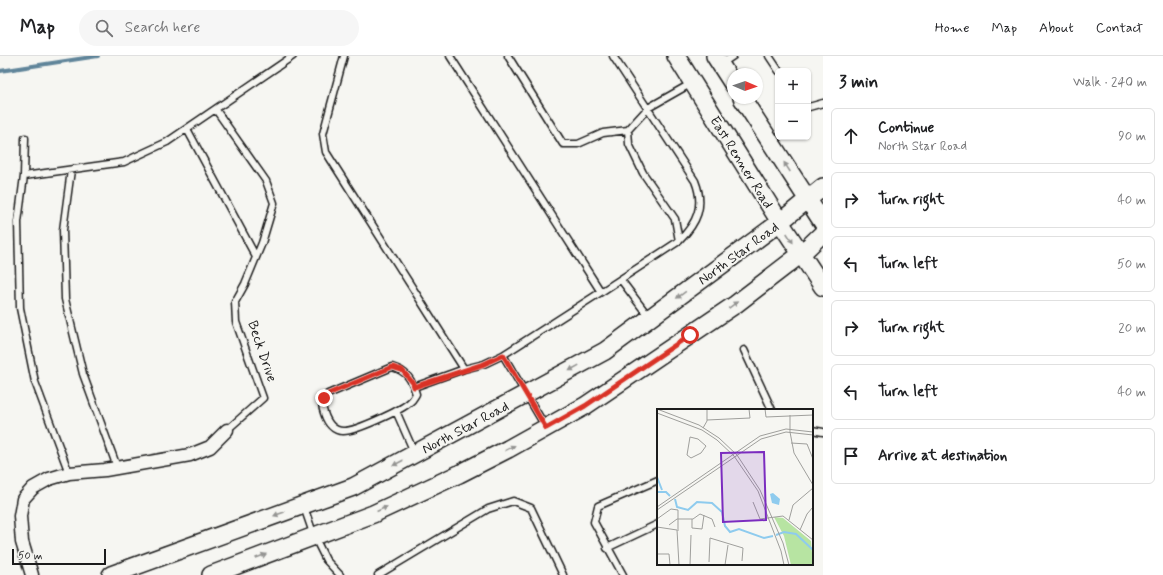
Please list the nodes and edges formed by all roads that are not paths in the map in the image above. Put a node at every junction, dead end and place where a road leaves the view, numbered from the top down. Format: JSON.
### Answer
{"nodes":[{"id":1,"x":293,"y":56,"type":"edge"},
{"id":2,"x":344,"y":56,"type":"edge"},
{"id":3,"x":450,"y":56,"type":"edge"},
{"id":4,"x":508,"y":56,"type":"edge"},
{"id":5,"x":613,"y":56,"type":"edge"},
{"id":6,"x":676,"y":56,"type":"edge"},
{"id":7,"x":769,"y":56,"type":"edge"},
{"id":8,"x":723,"y":59,"type":"edge"},
{"id":9,"x":777,"y":68,"type":"edge"},
{"id":10,"x":727,"y":69,"type":"edge"},
{"id":11,"x":692,"y":82,"type":"junction"},
{"id":12,"x":823,"y":103,"type":"edge"},
{"id":13,"x":746,"y":104,"type":"edge"},
{"id":14,"x":811,"y":106,"type":"edge"},
{"id":15,"x":648,"y":108,"type":"junction"},
{"id":16,"x":216,"y":110,"type":"junction"},
{"id":17,"x":187,"y":129,"type":"junction"},
{"id":18,"x":628,"y":130,"type":"junction"},
{"id":19,"x":25,"y":138,"type":"dead end"},
{"id":20,"x":71,"y":170,"type":"junction"},
{"id":21,"x":24,"y":176,"type":"junction"},
{"id":22,"x":823,"y":187,"type":"edge"},
{"id":23,"x":809,"y":200,"type":"junction"},
{"id":24,"x":780,"y":222,"type":"junction"},
{"id":25,"x":823,"y":223,"type":"edge"},
{"id":26,"x":823,"y":233,"type":"edge"},
{"id":27,"x":679,"y":241,"type":"junction"},
{"id":28,"x":801,"y":254,"type":"junction"},
{"id":29,"x":256,"y":257,"type":"junction"},
{"id":30,"x":621,"y":280,"type":"junction"},
{"id":31,"x":823,"y":287,"type":"edge"},
{"id":32,"x":601,"y":292,"type":"junction"},
{"id":33,"x":649,"y":318,"type":"junction"},
{"id":34,"x":744,"y":350,"type":"dead end"},
{"id":35,"x":503,"y":355,"type":"junction"},
{"id":36,"x":464,"y":370,"type":"junction"},
{"id":37,"x":414,"y":387,"type":"junction"},
{"id":38,"x":526,"y":394,"type":"junction"},
{"id":39,"x":772,"y":409,"type":"edge"},
{"id":40,"x":396,"y":411,"type":"junction"},
{"id":41,"x":546,"y":428,"type":"junction"},
{"id":42,"x":227,"y":430,"type":"joint"},
{"id":43,"x":813,"y":430,"type":"edge"},
{"id":44,"x":823,"y":432,"type":"edge"},
{"id":45,"x":415,"y":454,"type":"junction"},
{"id":46,"x":117,"y":467,"type":"junction"},
{"id":47,"x":69,"y":473,"type":"junction"},
{"id":48,"x":657,"y":480,"type":"edge"},
{"id":49,"x":303,"y":505,"type":"junction"},
{"id":50,"x":657,"y":524,"type":"edge"},
{"id":51,"x":314,"y":536,"type":"junction"},
{"id":52,"x":607,"y":548,"type":"junction"},
{"id":53,"x":32,"y":575,"type":"edge"},
{"id":54,"x":111,"y":575,"type":"edge"},
{"id":55,"x":212,"y":575,"type":"edge"},
{"id":56,"x":340,"y":575,"type":"edge"},
{"id":57,"x":378,"y":575,"type":"edge"},
{"id":58,"x":564,"y":575,"type":"edge"},
{"id":59,"x":623,"y":575,"type":"edge"}],
"edges":[{"from":1,"to":16,"type":"lane"},
{"from":2,"to":36,"type":"lane"},
{"from":3,"to":32,"type":"lane"},
{"from":4,"to":18,"type":"lane"},
{"from":5,"to":15,"type":"lane"},
{"from":6,"to":11,"type":"main road","name":"East Renner Road"},
{"from":7,"to":9,"type":"lane"},
{"from":8,"to":10,"type":"main road"},
{"from":11,"to":15,"type":"lane"},
{"from":11,"to":24,"type":"main road","name":"East Renner Road"},
{"from":12,"to":14,"type":"lane"},
{"from":23,"to":13,"type":"main road","one_way":true},
{"from":15,"to":18,"type":"lane"},
{"from":15,"to":27,"type":"lane"},
{"from":16,"to":17,"type":"lane"},
{"from":16,"to":29,"type":"lane","name":"Beck Drive"},
{"from":17,"to":20,"type":"lane"},
{"from":17,"to":29,"type":"lane"},
{"from":18,"to":27,"type":"lane"},
{"from":19,"to":21,"type":"lane"},
{"from":20,"to":21,"type":"lane"},
{"from":20,"to":46,"type":"lane"},
{"from":21,"to":47,"type":"lane"},
{"from":22,"to":23,"type":"main road","name":"North Star Road"},
{"from":23,"to":24,"type":"main road","name":"North Star Road"},
{"from":23,"to":25,"type":"main road"},
{"from":24,"to":28,"type":"main road","name":"East Renner Road","one_way":true},
{"from":24,"to":33,"type":"main road","name":"North Star Road","one_way":true},
{"from":26,"to":28,"type":"main road"},
{"from":27,"to":30,"type":"lane"},
{"from":28,"to":31,"type":"main road","name":"East Renner Road"},
{"from":41,"to":28,"type":"main road","one_way":true},
{"from":29,"to":42,"type":"lane","name":"Beck Drive"},
{"from":30,"to":32,"type":"lane"},
{"from":30,"to":33,"type":"lane"},
{"from":32,"to":35,"type":"lane"},
{"from":33,"to":38,"type":"main road","name":"North Star Road","one_way":true},
{"from":34,"to":39,"type":"lane"},
{"from":35,"to":36,"type":"lane"},
{"from":35,"to":38,"type":"lane"},
{"from":36,"to":37,"type":"lane"},
{"from":37,"to":40,"type":"lane"},
{"from":37,"to":40,"type":"lane"},
{"from":38,"to":41,"type":"lane"},
{"from":38,"to":45,"type":"main road","name":"North Star Road"},
{"from":40,"to":45,"type":"lane"},
{"from":51,"to":41,"type":"main road","one_way":true},
{"from":42,"to":46,"type":"street","name":"Beck Drive"},
{"from":43,"to":44,"type":"lane"},
{"from":45,"to":49,"type":"main road","name":"North Star Road","one_way":true},
{"from":46,"to":47,"type":"street","name":"Beck Drive"},
{"from":47,"to":53,"type":"street","name":"Beck Drive"},
{"from":48,"to":52,"type":"lane"},
{"from":49,"to":51,"type":"lane"},
{"from":49,"to":54,"type":"main road","name":"North Star Road","one_way":true},
{"from":50,"to":52,"type":"lane"},
{"from":55,"to":51,"type":"main road","one_way":true},
{"from":51,"to":56,"type":"lane"},
{"from":52,"to":59,"type":"lane"},
{"from":57,"to":58,"type":"lane"}]}
